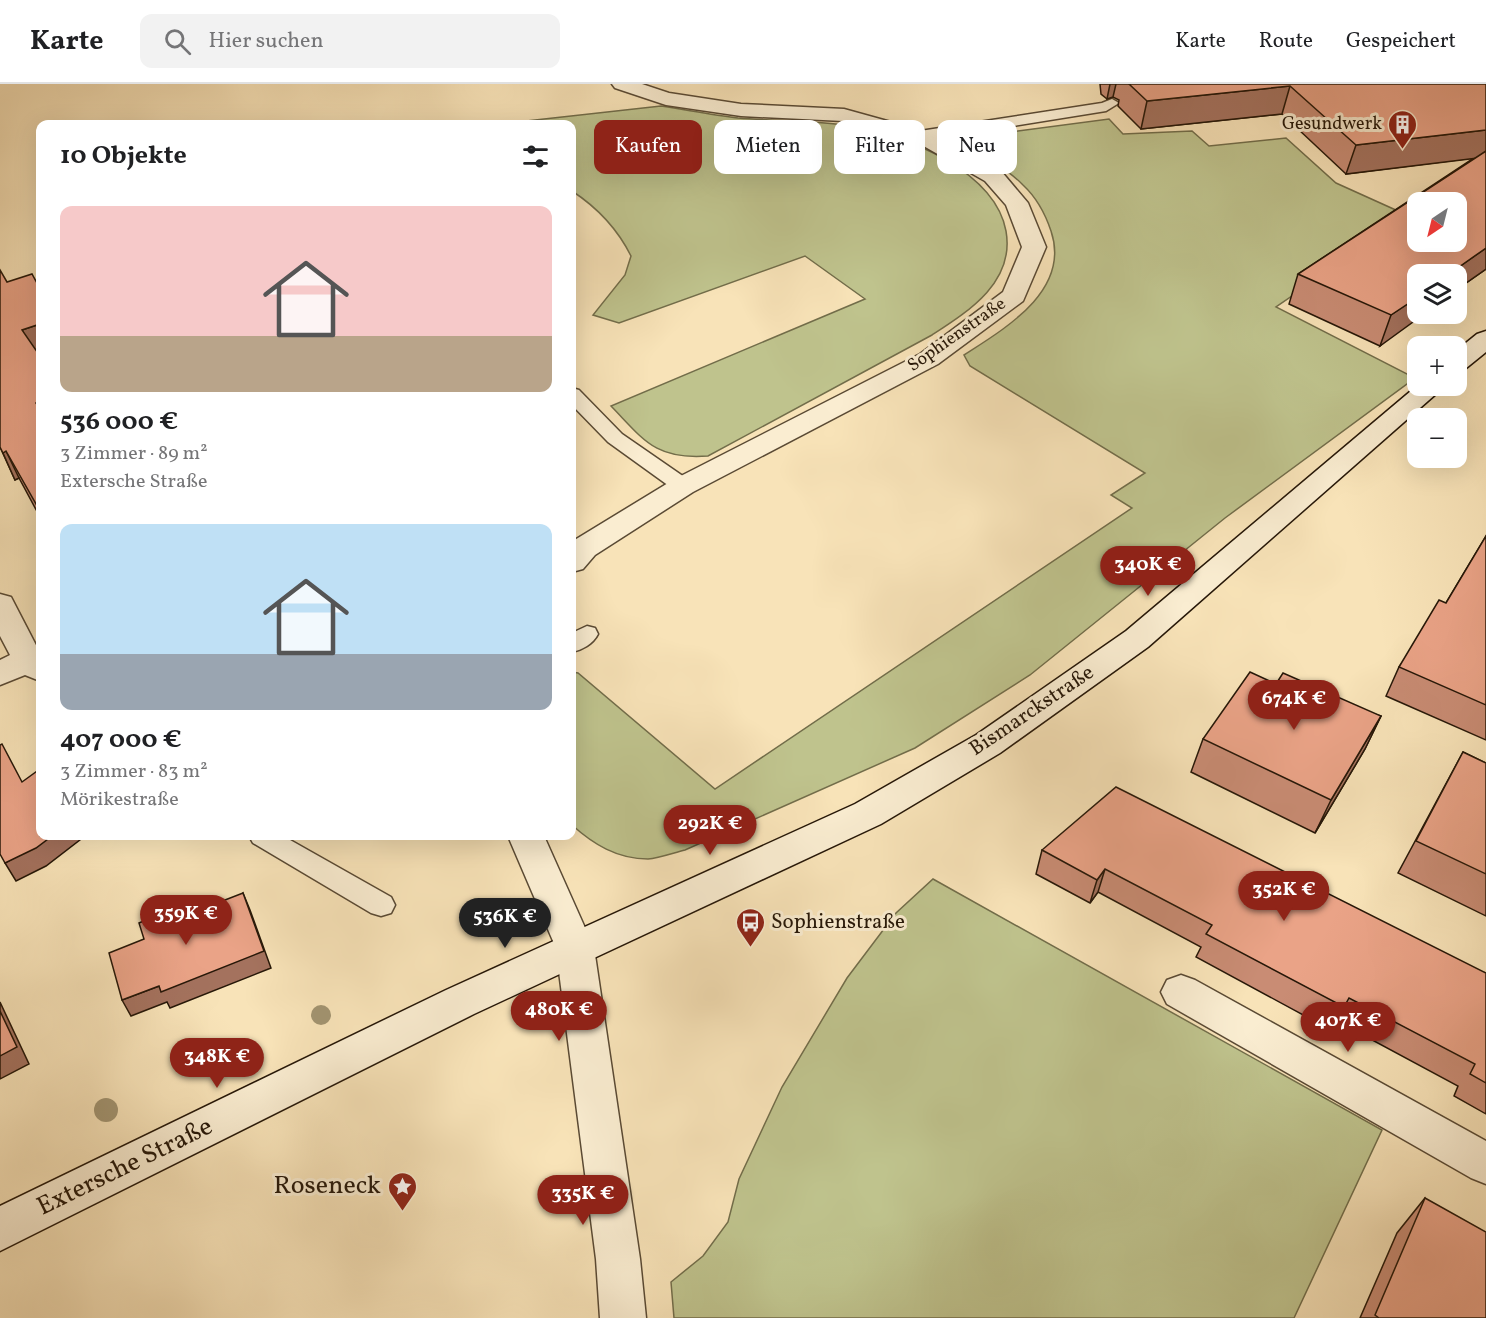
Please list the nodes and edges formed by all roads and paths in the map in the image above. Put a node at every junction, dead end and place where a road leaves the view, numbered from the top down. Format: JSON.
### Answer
{"nodes":[{"id":1,"x":622,"y":84,"type":"edge"},
{"id":2,"x":1112,"y":103,"type":"dead end"},
{"id":3,"x":859,"y":120,"type":"edge"},
{"id":4,"x":925,"y":135,"type":"edge"},
{"id":5,"x":925,"y":139,"type":"edge"},
{"id":6,"x":1486,"y":339,"type":"edge"},
{"id":7,"x":1467,"y":355,"type":"edge"},
{"id":8,"x":1420,"y":396,"type":"edge"},
{"id":9,"x":576,"y":398,"type":"edge"},
{"id":10,"x":683,"y":486,"type":"junction"},
{"id":11,"x":576,"y":557,"type":"edge"},
{"id":12,"x":0,"y":605,"type":"edge"},
{"id":13,"x":23,"y":668,"type":"edge"},
{"id":14,"x":269,"y":840,"type":"edge"},
{"id":15,"x":528,"y":840,"type":"edge"},
{"id":16,"x":381,"y":905,"type":"dead end"},
{"id":17,"x":575,"y":948,"type":"junction"},
{"id":18,"x":1181,"y":992,"type":"dead end"},
{"id":19,"x":1486,"y":1164,"type":"edge"},
{"id":20,"x":0,"y":1229,"type":"edge"},
{"id":21,"x":623,"y":1318,"type":"edge"}],
"edges":[{"from":1,"to":3,"type":"street","name":"Sophienstraße"},
{"from":2,"to":4,"type":"lane"},
{"from":5,"to":10,"type":"street","name":"Sophienstraße"},
{"from":6,"to":7,"type":"street"},
{"from":8,"to":17,"type":"street","name":"Bismarckstraße"},
{"from":9,"to":10,"type":"lane"},
{"from":10,"to":11,"type":"street","name":"Sophienstraße"},
{"from":12,"to":13,"type":"street"},
{"from":14,"to":16,"type":"lane"},
{"from":15,"to":17,"type":"street"},
{"from":17,"to":20,"type":"street","name":"Extersche Straße"},
{"from":17,"to":21,"type":"street"},
{"from":18,"to":19,"type":"street"}]}
